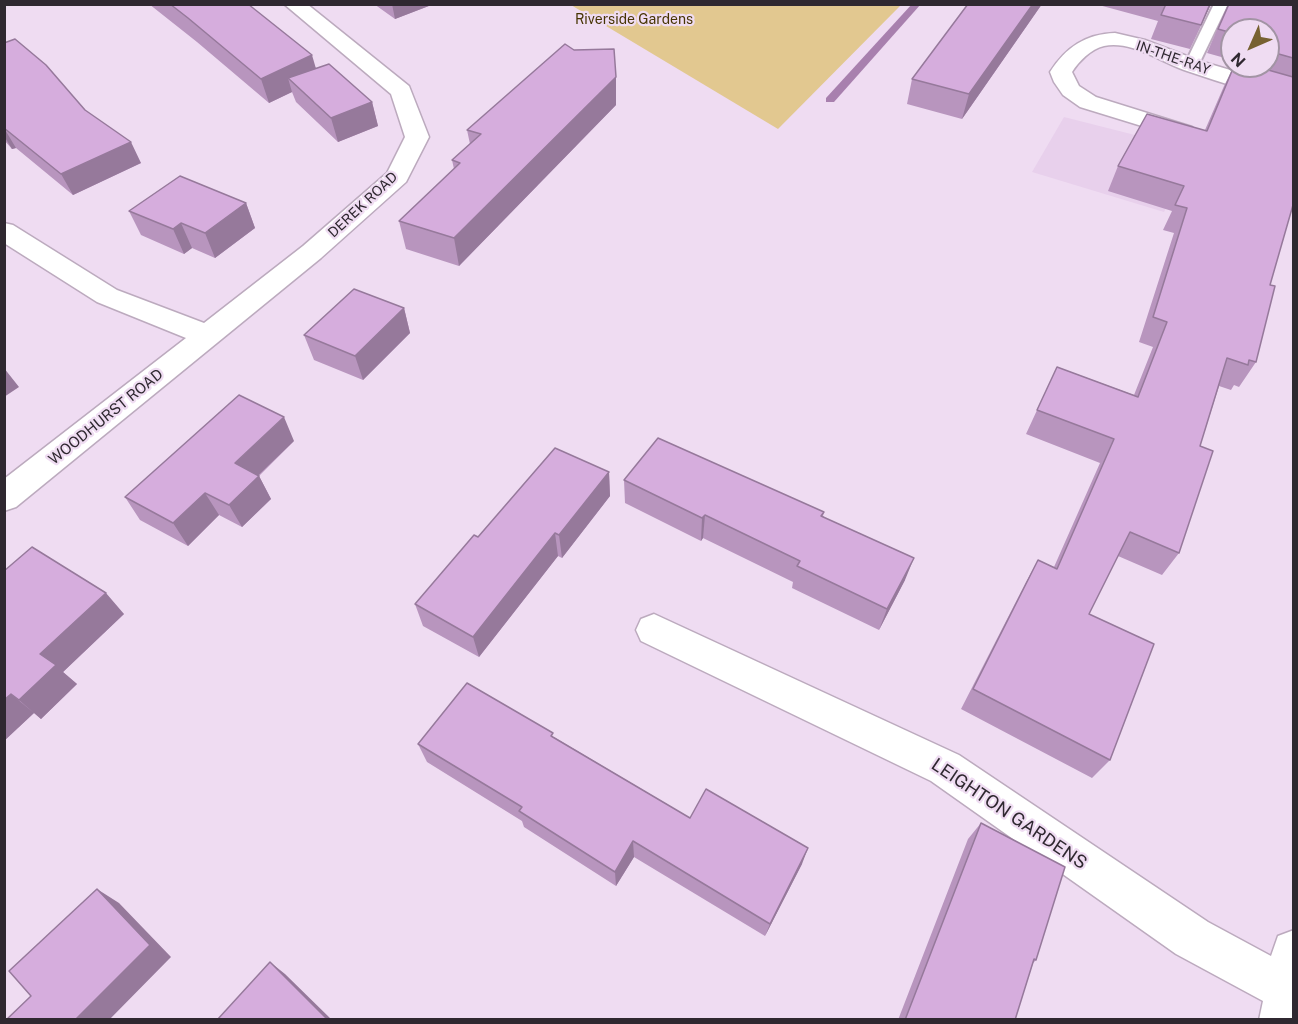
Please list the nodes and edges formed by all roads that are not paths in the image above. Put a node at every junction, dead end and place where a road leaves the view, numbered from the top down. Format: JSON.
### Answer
{"nodes":[{"id":1,"x":294,"y":4,"type":"edge"},
{"id":2,"x":1221,"y":4,"type":"edge"},
{"id":3,"x":1080,"y":24,"type":"dead end"},
{"id":4,"x":1122,"y":41,"type":"junction"},
{"id":5,"x":1191,"y":66,"type":"junction"},
{"id":6,"x":1293,"y":96,"type":"edge"},
{"id":7,"x":1184,"y":132,"type":"edge"},
{"id":8,"x":4,"y":231,"type":"edge"},
{"id":9,"x":207,"y":335,"type":"junction"},
{"id":10,"x":4,"y":498,"type":"edge"},
{"id":11,"x":654,"y":630,"type":"dead end"},
{"id":12,"x":1287,"y":987,"type":"edge"}],
"edges":[{"from":1,"to":9,"type":"street","name":"DEREK ROAD"},
{"from":2,"to":5,"type":"lane"},
{"from":3,"to":4,"type":"street","name":"IN-THE-RAY"},
{"from":4,"to":5,"type":"street","name":"IN-THE-RAY"},
{"from":4,"to":7,"type":"street","name":"IN-THE-RAY"},
{"from":5,"to":6,"type":"street","name":"IN-THE-RAY"},
{"from":8,"to":9,"type":"street"},
{"from":9,"to":10,"type":"street","name":"WOODHURST ROAD"},
{"from":11,"to":12,"type":"street","name":"LEIGHTON GARDENS"}]}
